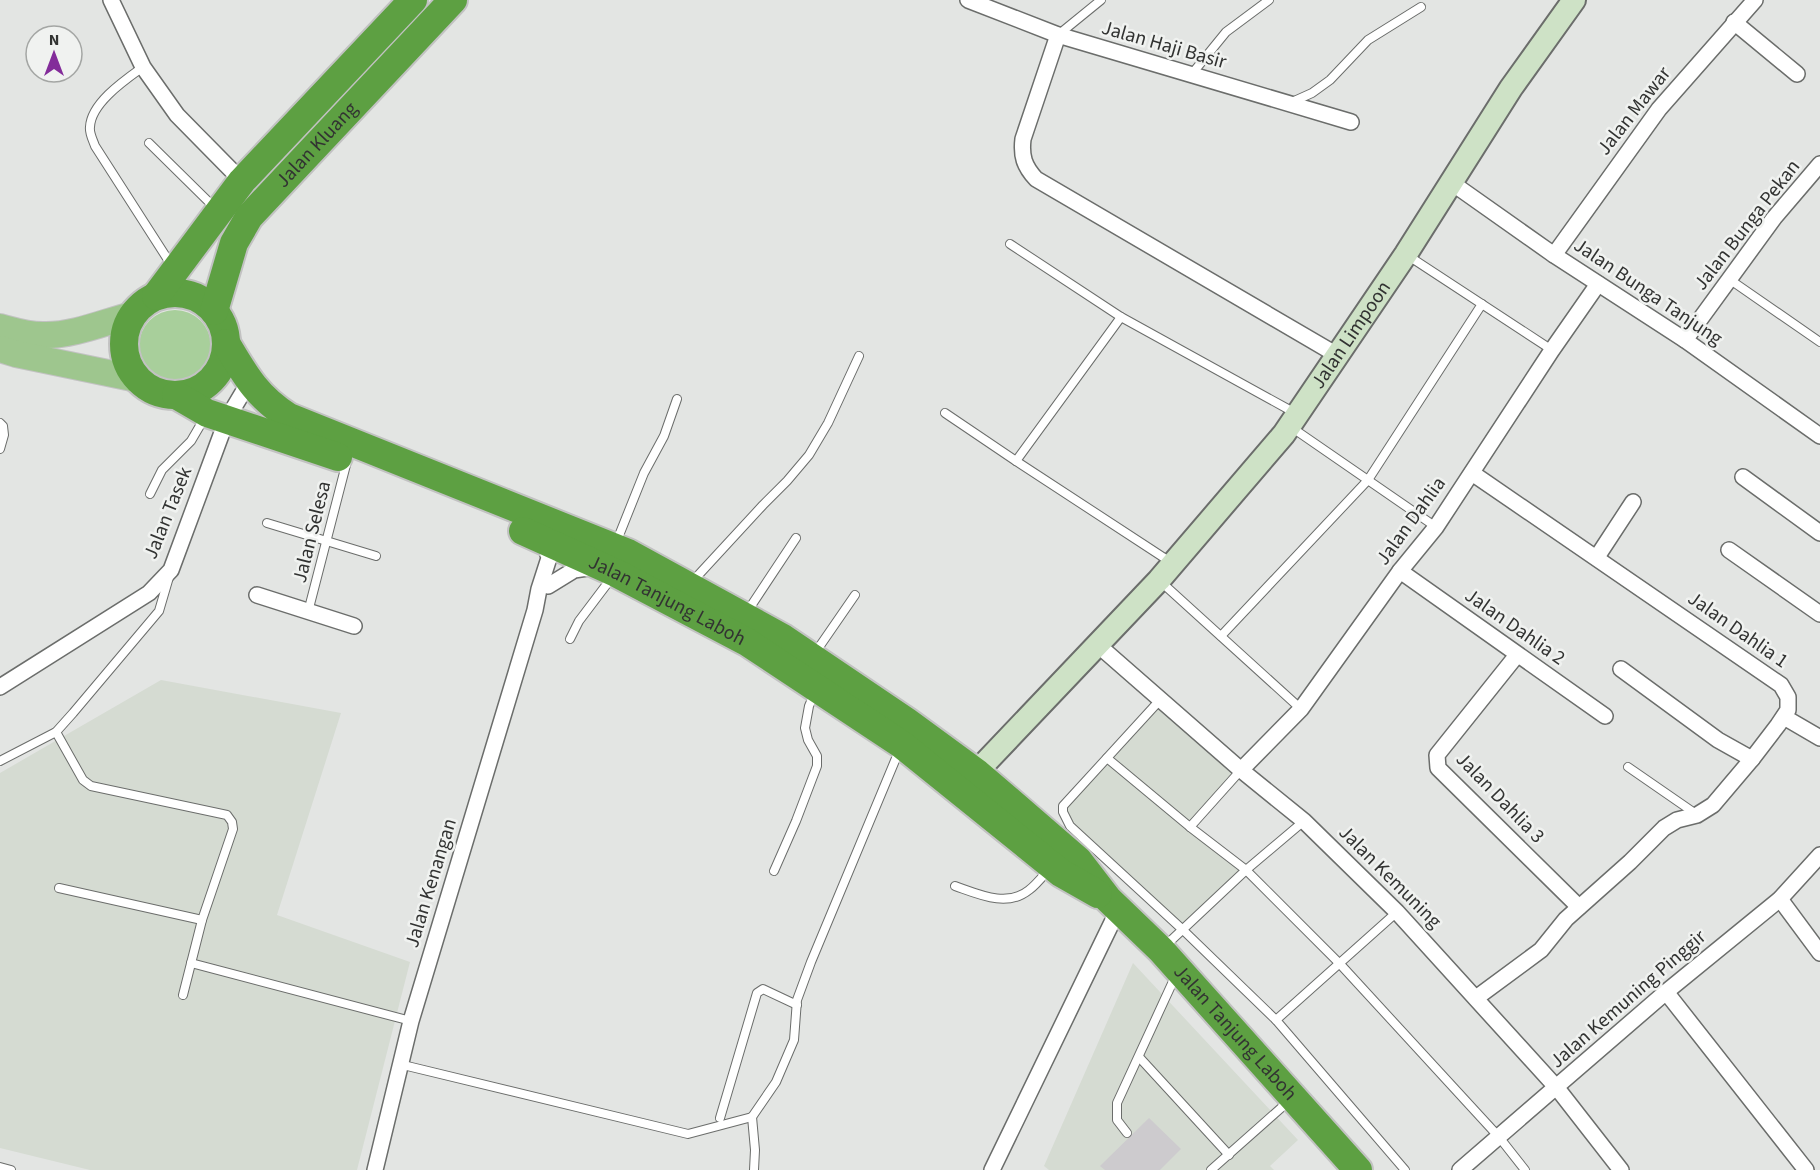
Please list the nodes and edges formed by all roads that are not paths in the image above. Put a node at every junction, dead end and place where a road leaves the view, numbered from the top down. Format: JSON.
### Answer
{"nodes":[{"id":1,"x":111,"y":0,"type":"edge"},
{"id":2,"x":413,"y":0,"type":"edge"},
{"id":3,"x":453,"y":0,"type":"edge"},
{"id":4,"x":968,"y":0,"type":"edge"},
{"id":5,"x":1101,"y":0,"type":"edge"},
{"id":6,"x":1269,"y":0,"type":"edge"},
{"id":7,"x":1574,"y":0,"type":"edge"},
{"id":8,"x":1755,"y":0,"type":"edge"},
{"id":9,"x":1421,"y":7,"type":"dead end"},
{"id":10,"x":1734,"y":22,"type":"junction"},
{"id":11,"x":1058,"y":35,"type":"junction"},
{"id":12,"x":143,"y":67,"type":"junction"},
{"id":13,"x":1797,"y":74,"type":"dead end"},
{"id":14,"x":1191,"y":75,"type":"junction"},
{"id":15,"x":1291,"y":103,"type":"junction"},
{"id":16,"x":1351,"y":122,"type":"dead end"},
{"id":17,"x":149,"y":143,"type":"dead end"},
{"id":18,"x":1820,"y":164,"type":"edge"},
{"id":19,"x":242,"y":181,"type":"junction"},
{"id":20,"x":1452,"y":183,"type":"junction"},
{"id":21,"x":219,"y":212,"type":"junction"},
{"id":22,"x":1010,"y":244,"type":"dead end"},
{"id":23,"x":1406,"y":254,"type":"junction"},
{"id":24,"x":1554,"y":255,"type":"junction"},
{"id":25,"x":175,"y":270,"type":"junction"},
{"id":26,"x":1730,"y":279,"type":"junction"},
{"id":27,"x":1598,"y":284,"type":"junction"},
{"id":28,"x":156,"y":296,"type":"junction"},
{"id":29,"x":1482,"y":304,"type":"junction"},
{"id":30,"x":214,"y":311,"type":"junction"},
{"id":31,"x":132,"y":315,"type":"junction"},
{"id":32,"x":1121,"y":317,"type":"junction"},
{"id":33,"x":0,"y":327,"type":"edge"},
{"id":34,"x":1685,"y":340,"type":"junction"},
{"id":35,"x":1820,"y":342,"type":"edge"},
{"id":36,"x":226,"y":343,"type":"junction"},
{"id":37,"x":0,"y":349,"type":"edge"},
{"id":38,"x":1552,"y":350,"type":"junction"},
{"id":39,"x":1337,"y":355,"type":"junction"},
{"id":40,"x":860,"y":356,"type":"dead end"},
{"id":41,"x":137,"y":379,"type":"junction"},
{"id":42,"x":249,"y":382,"type":"junction"},
{"id":43,"x":176,"y":395,"type":"junction"},
{"id":44,"x":677,"y":399,"type":"dead end"},
{"id":45,"x":945,"y":413,"type":"dead end"},
{"id":46,"x":217,"y":416,"type":"junction"},
{"id":47,"x":1294,"y":420,"type":"junction"},
{"id":48,"x":0,"y":423,"type":"edge"},
{"id":49,"x":1820,"y":436,"type":"edge"},
{"id":50,"x":0,"y":448,"type":"edge"},
{"id":51,"x":348,"y":460,"type":"junction"},
{"id":52,"x":1016,"y":461,"type":"junction"},
{"id":53,"x":1472,"y":473,"type":"junction"},
{"id":54,"x":1743,"y":477,"type":"dead end"},
{"id":55,"x":1368,"y":480,"type":"junction"},
{"id":56,"x":150,"y":494,"type":"dead end"},
{"id":57,"x":1634,"y":502,"type":"dead end"},
{"id":58,"x":267,"y":524,"type":"dead end"},
{"id":59,"x":1436,"y":527,"type":"junction"},
{"id":60,"x":1820,"y":533,"type":"edge"},
{"id":61,"x":796,"y":538,"type":"dead end"},
{"id":62,"x":327,"y":540,"type":"junction"},
{"id":63,"x":561,"y":540,"type":"junction"},
{"id":64,"x":1729,"y":550,"type":"dead end"},
{"id":65,"x":376,"y":556,"type":"dead end"},
{"id":66,"x":1597,"y":557,"type":"junction"},
{"id":67,"x":611,"y":562,"type":"junction"},
{"id":68,"x":171,"y":570,"type":"junction"},
{"id":69,"x":1400,"y":571,"type":"junction"},
{"id":70,"x":1166,"y":572,"type":"junction"},
{"id":71,"x":548,"y":586,"type":"junction"},
{"id":72,"x":688,"y":586,"type":"junction"},
{"id":73,"x":256,"y":595,"type":"dead end"},
{"id":74,"x":855,"y":595,"type":"dead end"},
{"id":75,"x":535,"y":610,"type":"junction"},
{"id":76,"x":309,"y":612,"type":"junction"},
{"id":77,"x":1820,"y":614,"type":"edge"},
{"id":78,"x":744,"y":616,"type":"junction"},
{"id":79,"x":354,"y":626,"type":"dead end"},
{"id":80,"x":1221,"y":636,"type":"junction"},
{"id":81,"x":570,"y":639,"type":"dead end"},
{"id":82,"x":1098,"y":645,"type":"junction"},
{"id":83,"x":1517,"y":654,"type":"junction"},
{"id":84,"x":812,"y":657,"type":"junction"},
{"id":85,"x":1621,"y":669,"type":"dead end"},
{"id":86,"x":0,"y":687,"type":"edge"},
{"id":87,"x":817,"y":688,"type":"junction"},
{"id":88,"x":1160,"y":700,"type":"junction"},
{"id":89,"x":1301,"y":709,"type":"junction"},
{"id":90,"x":1605,"y":716,"type":"dead end"},
{"id":91,"x":1784,"y":717,"type":"junction"},
{"id":92,"x":56,"y":732,"type":"junction"},
{"id":93,"x":1820,"y":738,"type":"edge"},
{"id":94,"x":901,"y":744,"type":"junction"},
{"id":95,"x":1107,"y":758,"type":"junction"},
{"id":96,"x":1752,"y":759,"type":"junction"},
{"id":97,"x":0,"y":761,"type":"edge"},
{"id":98,"x":1628,"y":768,"type":"dead end"},
{"id":99,"x":1241,"y":770,"type":"junction"},
{"id":100,"x":968,"y":781,"type":"junction"},
{"id":101,"x":1697,"y":815,"type":"junction"},
{"id":102,"x":1304,"y":821,"type":"junction"},
{"id":103,"x":1190,"y":827,"type":"junction"},
{"id":104,"x":1052,"y":866,"type":"junction"},
{"id":105,"x":1817,"y":866,"type":"edge"},
{"id":106,"x":1246,"y":870,"type":"junction"},
{"id":107,"x":774,"y":871,"type":"dead end"},
{"id":108,"x":955,"y":886,"type":"dead end"},
{"id":109,"x":59,"y":888,"type":"dead end"},
{"id":110,"x":1780,"y":899,"type":"junction"},
{"id":111,"x":1113,"y":904,"type":"junction"},
{"id":112,"x":1579,"y":907,"type":"junction"},
{"id":113,"x":1397,"y":912,"type":"junction"},
{"id":114,"x":202,"y":920,"type":"junction"},
{"id":115,"x":1183,"y":930,"type":"junction"},
{"id":116,"x":1820,"y":953,"type":"edge"},
{"id":117,"x":1170,"y":960,"type":"junction"},
{"id":118,"x":191,"y":963,"type":"junction"},
{"id":119,"x":1340,"y":964,"type":"junction"},
{"id":120,"x":1666,"y":992,"type":"junction"},
{"id":121,"x":183,"y":994,"type":"dead end"},
{"id":122,"x":1476,"y":998,"type":"junction"},
{"id":123,"x":797,"y":1005,"type":"junction"},
{"id":124,"x":1276,"y":1020,"type":"junction"},
{"id":125,"x":411,"y":1021,"type":"junction"},
{"id":126,"x":1138,"y":1057,"type":"junction"},
{"id":127,"x":399,"y":1064,"type":"junction"},
{"id":128,"x":1557,"y":1088,"type":"junction"},
{"id":129,"x":1293,"y":1097,"type":"junction"},
{"id":130,"x":752,"y":1117,"type":"junction"},
{"id":131,"x":720,"y":1118,"type":"dead end"},
{"id":132,"x":1126,"y":1133,"type":"dead end"},
{"id":133,"x":1499,"y":1137,"type":"junction"},
{"id":134,"x":1229,"y":1155,"type":"junction"},
{"id":135,"x":0,"y":1167,"type":"edge"},
{"id":136,"x":11,"y":1170,"type":"edge"},
{"id":137,"x":375,"y":1170,"type":"edge"},
{"id":138,"x":754,"y":1170,"type":"edge"},
{"id":139,"x":992,"y":1170,"type":"edge"},
{"id":140,"x":1211,"y":1170,"type":"edge"},
{"id":141,"x":1358,"y":1170,"type":"edge"},
{"id":142,"x":1405,"y":1170,"type":"edge"},
{"id":143,"x":1460,"y":1170,"type":"edge"},
{"id":144,"x":1525,"y":1170,"type":"edge"},
{"id":145,"x":1621,"y":1170,"type":"edge"},
{"id":146,"x":1806,"y":1170,"type":"edge"}],
"edges":[{"from":1,"to":12,"type":"street"},
{"from":2,"to":19,"type":"highway","name":"Jalan Kluang"},
{"from":3,"to":30,"type":"highway","name":"Jalan Kluang"},
{"from":4,"to":11,"type":"street","name":"Jalan Haji Basir"},
{"from":5,"to":11,"type":"lane"},
{"from":6,"to":14,"type":"lane"},
{"from":7,"to":20,"type":"street","name":"Jalan Limpoon"},
{"from":8,"to":10,"type":"street","name":"Jalan Mawar"},
{"from":9,"to":15,"type":"lane"},
{"from":10,"to":13,"type":"street"},
{"from":10,"to":24,"type":"street","name":"Jalan Mawar"},
{"from":11,"to":14,"type":"street","name":"Jalan Haji Basir"},
{"from":11,"to":39,"type":"street"},
{"from":12,"to":19,"type":"street"},
{"from":12,"to":25,"type":"lane"},
{"from":14,"to":15,"type":"street","name":"Jalan Haji Basir"},
{"from":15,"to":16,"type":"street","name":"Jalan Haji Basir"},
{"from":17,"to":21,"type":"lane"},
{"from":18,"to":26,"type":"street","name":"Jalan Bunga Pekan"},
{"from":19,"to":21,"type":"highway","name":"Jalan Kluang"},
{"from":20,"to":23,"type":"street","name":"Jalan Limpoon"},
{"from":20,"to":24,"type":"street","name":"Jalan Bunga Tanjung"},
{"from":21,"to":25,"type":"highway","name":"Jalan Kluang"},
{"from":22,"to":32,"type":"lane"},
{"from":23,"to":29,"type":"lane"},
{"from":23,"to":39,"type":"street","name":"Jalan Limpoon"},
{"from":24,"to":27,"type":"street","name":"Jalan Bunga Tanjung"},
{"from":25,"to":28,"type":"highway","name":"Jalan Kluang"},
{"from":26,"to":34,"type":"street","name":"Jalan Bunga Pekan"},
{"from":26,"to":35,"type":"lane"},
{"from":27,"to":34,"type":"street","name":"Jalan Bunga Tanjung"},
{"from":27,"to":38,"type":"street","name":"Jalan Dahlia"},
{"from":28,"to":30,"type":"highway"},
{"from":28,"to":31,"type":"highway"},
{"from":29,"to":38,"type":"lane"},
{"from":29,"to":55,"type":"lane"},
{"from":30,"to":36,"type":"highway"},
{"from":31,"to":33,"type":"main road"},
{"from":31,"to":41,"type":"highway"},
{"from":32,"to":47,"type":"lane"},
{"from":32,"to":52,"type":"lane"},
{"from":34,"to":49,"type":"street","name":"Jalan Bunga Tanjung"},
{"from":36,"to":42,"type":"highway","name":"Jalan Tanjung Laboh"},
{"from":36,"to":43,"type":"highway"},
{"from":37,"to":41,"type":"main road"},
{"from":38,"to":53,"type":"street","name":"Jalan Dahlia"},
{"from":39,"to":47,"type":"street","name":"Jalan Limpoon"},
{"from":40,"to":72,"type":"lane"},
{"from":41,"to":43,"type":"highway"},
{"from":42,"to":46,"type":"street","name":"Jalan Tasek"},
{"from":42,"to":63,"type":"highway","name":"Jalan Tanjung Laboh"},
{"from":43,"to":46,"type":"highway","name":"Jalan Tanjung Laboh"},
{"from":44,"to":67,"type":"lane"},
{"from":45,"to":52,"type":"lane"},
{"from":46,"to":51,"type":"highway","name":"Jalan Tanjung Laboh"},
{"from":46,"to":56,"type":"lane"},
{"from":46,"to":68,"type":"street","name":"Jalan Tasek"},
{"from":47,"to":55,"type":"lane"},
{"from":47,"to":70,"type":"street","name":"Jalan Limpoon"},
{"from":48,"to":50,"type":"lane"},
{"from":51,"to":62,"type":"lane","name":"Jalan Selesa"},
{"from":51,"to":63,"type":"highway","name":"Jalan Tanjung Laboh"},
{"from":52,"to":70,"type":"lane"},
{"from":53,"to":59,"type":"street","name":"Jalan Dahlia"},
{"from":53,"to":66,"type":"street","name":"Jalan Dahlia 1"},
{"from":54,"to":60,"type":"street"},
{"from":55,"to":59,"type":"lane"},
{"from":55,"to":80,"type":"lane"},
{"from":57,"to":66,"type":"street"},
{"from":58,"to":62,"type":"lane"},
{"from":59,"to":69,"type":"street","name":"Jalan Dahlia"},
{"from":61,"to":78,"type":"lane"},
{"from":62,"to":65,"type":"lane"},
{"from":62,"to":76,"type":"lane","name":"Jalan Selesa"},
{"from":63,"to":67,"type":"highway","name":"Jalan Tanjung Laboh"},
{"from":63,"to":71,"type":"street","name":"Jalan Kenangan"},
{"from":63,"to":75,"type":"street","name":"Jalan Kenangan"},
{"from":64,"to":77,"type":"street"},
{"from":66,"to":91,"type":"street","name":"Jalan Dahlia 1"},
{"from":67,"to":71,"type":"street","name":"Jalan Kenangan"},
{"from":67,"to":72,"type":"highway","name":"Jalan Tanjung Laboh"},
{"from":67,"to":81,"type":"lane"},
{"from":67,"to":87,"type":"highway","name":"Jalan Tanjung Laboh"},
{"from":68,"to":86,"type":"street","name":"Jalan Tasek"},
{"from":68,"to":92,"type":"lane"},
{"from":69,"to":83,"type":"street","name":"Jalan Dahlia 2"},
{"from":69,"to":89,"type":"street","name":"Jalan Dahlia"},
{"from":70,"to":80,"type":"lane"},
{"from":70,"to":82,"type":"street","name":"Jalan Limpoon"},
{"from":71,"to":75,"type":"street","name":"Jalan Kenangan"},
{"from":72,"to":78,"type":"highway","name":"Jalan Tanjung Laboh"},
{"from":73,"to":76,"type":"street"},
{"from":74,"to":84,"type":"lane"},
{"from":75,"to":125,"type":"street","name":"Jalan Kenangan"},
{"from":76,"to":79,"type":"street"},
{"from":78,"to":84,"type":"highway","name":"Jalan Tanjung Laboh"},
{"from":80,"to":89,"type":"lane"},
{"from":82,"to":88,"type":"street","name":"Jalan Kemuning"},
{"from":82,"to":100,"type":"street","name":"Jalan Limpoon"},
{"from":83,"to":90,"type":"street","name":"Jalan Dahlia 2"},
{"from":83,"to":112,"type":"street","name":"Jalan Dahlia 3"},
{"from":84,"to":100,"type":"highway","name":"Jalan Tanjung Laboh"},
{"from":85,"to":96,"type":"street"},
{"from":87,"to":94,"type":"highway","name":"Jalan Tanjung Laboh"},
{"from":87,"to":107,"type":"lane"},
{"from":88,"to":95,"type":"lane"},
{"from":88,"to":99,"type":"street","name":"Jalan Kemuning"},
{"from":89,"to":99,"type":"street","name":"Jalan Dahlia"},
{"from":91,"to":93,"type":"street"},
{"from":91,"to":96,"type":"street"},
{"from":92,"to":97,"type":"lane"},
{"from":92,"to":114,"type":"lane"},
{"from":94,"to":100,"type":"highway","name":"Jalan Tanjung Laboh"},
{"from":94,"to":123,"type":"lane"},
{"from":95,"to":103,"type":"lane"},
{"from":95,"to":115,"type":"lane"},
{"from":96,"to":101,"type":"street"},
{"from":98,"to":101,"type":"lane"},
{"from":99,"to":102,"type":"street","name":"Jalan Kemuning"},
{"from":99,"to":103,"type":"lane"},
{"from":100,"to":104,"type":"highway","name":"Jalan Tanjung Laboh"},
{"from":100,"to":111,"type":"highway","name":"Jalan Tanjung Laboh"},
{"from":101,"to":112,"type":"street"},
{"from":102,"to":106,"type":"lane"},
{"from":102,"to":113,"type":"street","name":"Jalan Kemuning"},
{"from":103,"to":106,"type":"lane"},
{"from":104,"to":108,"type":"lane"},
{"from":104,"to":111,"type":"highway","name":"Jalan Tanjung Laboh"},
{"from":105,"to":110,"type":"street","name":"Jalan Kemuning Pinggir"},
{"from":106,"to":115,"type":"lane"},
{"from":106,"to":119,"type":"lane"},
{"from":109,"to":114,"type":"lane"},
{"from":110,"to":116,"type":"street"},
{"from":110,"to":120,"type":"street","name":"Jalan Kemuning Pinggir"},
{"from":111,"to":117,"type":"highway","name":"Jalan Tanjung Laboh"},
{"from":111,"to":139,"type":"street"},
{"from":112,"to":122,"type":"street"},
{"from":113,"to":119,"type":"lane"},
{"from":113,"to":122,"type":"street","name":"Jalan Kemuning"},
{"from":114,"to":118,"type":"lane"},
{"from":115,"to":117,"type":"lane"},
{"from":115,"to":124,"type":"lane"},
{"from":117,"to":126,"type":"lane"},
{"from":117,"to":129,"type":"highway","name":"Jalan Tanjung Laboh"},
{"from":118,"to":121,"type":"lane"},
{"from":118,"to":125,"type":"lane"},
{"from":119,"to":124,"type":"lane"},
{"from":119,"to":133,"type":"lane"},
{"from":120,"to":128,"type":"street","name":"Jalan Kemuning Pinggir"},
{"from":120,"to":146,"type":"street"},
{"from":122,"to":128,"type":"street","name":"Jalan Kemuning"},
{"from":123,"to":130,"type":"lane"},
{"from":123,"to":131,"type":"lane"},
{"from":124,"to":142,"type":"lane"},
{"from":125,"to":127,"type":"street","name":"Jalan Kenangan"},
{"from":126,"to":132,"type":"lane"},
{"from":126,"to":134,"type":"lane"},
{"from":127,"to":130,"type":"lane"},
{"from":127,"to":137,"type":"street","name":"Jalan Kenangan"},
{"from":128,"to":133,"type":"street","name":"Jalan Kemuning Pinggir"},
{"from":128,"to":145,"type":"street","name":"Jalan Kemuning"},
{"from":129,"to":134,"type":"lane"},
{"from":129,"to":141,"type":"highway","name":"Jalan Tanjung Laboh"},
{"from":130,"to":138,"type":"lane"},
{"from":133,"to":143,"type":"street","name":"Jalan Kemuning Pinggir"},
{"from":133,"to":144,"type":"lane"},
{"from":134,"to":140,"type":"lane"},
{"from":135,"to":136,"type":"lane"}]}
